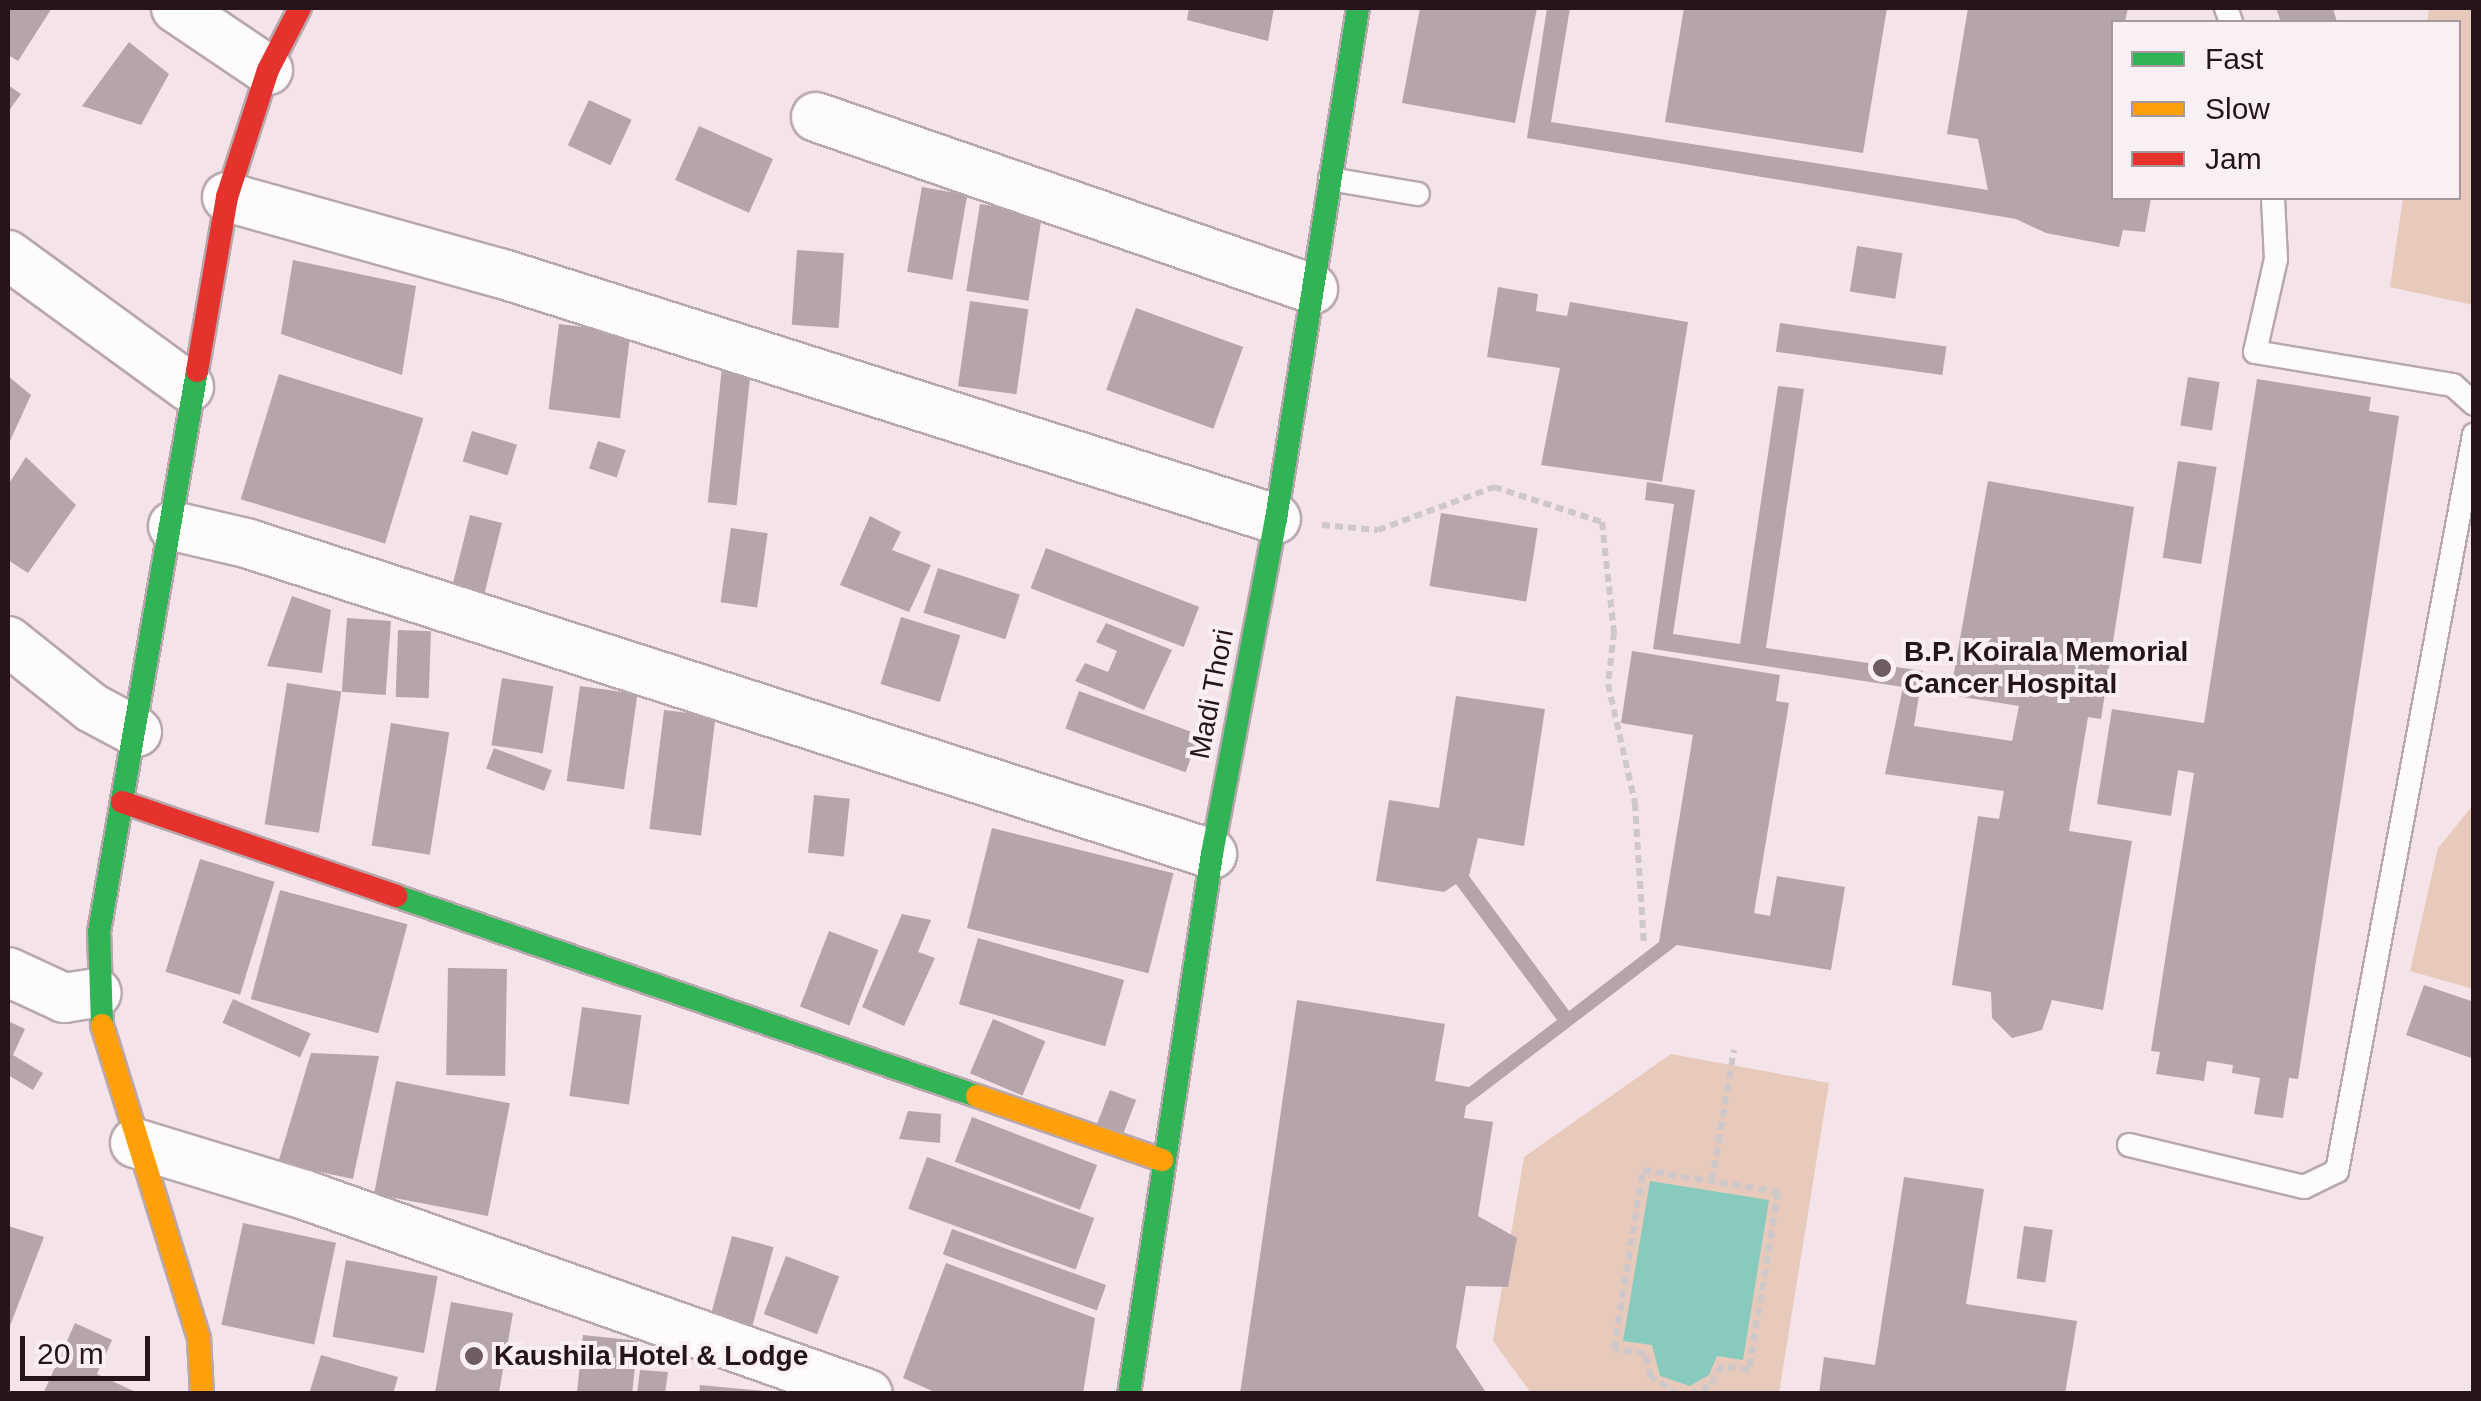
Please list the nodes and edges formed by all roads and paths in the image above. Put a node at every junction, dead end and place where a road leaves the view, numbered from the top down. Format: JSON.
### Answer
{"nodes":[{"id":1,"x":176,"y":8,"type":"edge"},
{"id":2,"x":300,"y":8,"type":"edge"},
{"id":3,"x":1358,"y":8,"type":"edge"},
{"id":4,"x":268,"y":70,"type":"junction"},
{"id":5,"x":816,"y":117,"type":"dead end"},
{"id":6,"x":1330,"y":179,"type":"junction"},
{"id":7,"x":1418,"y":194,"type":"dead end"},
{"id":8,"x":227,"y":197,"type":"junction"},
{"id":9,"x":2274,"y":200,"type":"edge"},
{"id":10,"x":8,"y":255,"type":"edge"},
{"id":11,"x":1313,"y":289,"type":"junction"},
{"id":12,"x":190,"y":387,"type":"junction"},
{"id":13,"x":2474,"y":404,"type":"edge"},
{"id":14,"x":2474,"y":435,"type":"edge"},
{"id":15,"x":1276,"y":519,"type":"junction"},
{"id":16,"x":173,"y":526,"type":"junction"},
{"id":17,"x":8,"y":641,"type":"edge"},
{"id":18,"x":137,"y":732,"type":"junction"},
{"id":19,"x":122,"y":802,"type":"junction"},
{"id":20,"x":1212,"y":854,"type":"junction"},
{"id":21,"x":1644,"y":945,"type":"dead end"},
{"id":22,"x":8,"y":972,"type":"edge"},
{"id":23,"x":97,"y":992,"type":"junction"},
{"id":24,"x":1734,"y":1050,"type":"dead end"},
{"id":25,"x":135,"y":1143,"type":"junction"},
{"id":26,"x":2129,"y":1145,"type":"dead end"},
{"id":27,"x":1162,"y":1160,"type":"junction"},
{"id":28,"x":1712,"y":1182,"type":"junction"},
{"id":29,"x":202,"y":1394,"type":"edge"},
{"id":30,"x":868,"y":1394,"type":"edge"},
{"id":31,"x":1129,"y":1394,"type":"edge"},
{"id":32,"x":1678,"y":1394,"type":"edge"},
{"id":33,"x":1690,"y":1394,"type":"edge"}],
"edges":[{"from":1,"to":4,"type":"street"},
{"from":2,"to":4,"type":"street"},
{"from":3,"to":6,"type":"street","name":"Madi Thori"},
{"from":4,"to":8,"type":"street"},
{"from":5,"to":11,"type":"street"},
{"from":6,"to":7,"type":"lane"},
{"from":6,"to":11,"type":"street","name":"Madi Thori"},
{"from":8,"to":12,"type":"street"},
{"from":8,"to":15,"type":"street"},
{"from":9,"to":13,"type":"lane"},
{"from":10,"to":12,"type":"street"},
{"from":11,"to":15,"type":"street","name":"Madi Thori"},
{"from":12,"to":16,"type":"street"},
{"from":14,"to":26,"type":"lane"},
{"from":15,"to":20,"type":"street","name":"Madi Thori"},
{"from":15,"to":21,"type":"path"},
{"from":16,"to":18,"type":"street"},
{"from":16,"to":20,"type":"street"},
{"from":17,"to":18,"type":"street"},
{"from":18,"to":19,"type":"street"},
{"from":19,"to":23,"type":"street"},
{"from":19,"to":27,"type":"street"},
{"from":20,"to":27,"type":"street","name":"Madi Thori"},
{"from":22,"to":23,"type":"street"},
{"from":23,"to":25,"type":"street"},
{"from":24,"to":28,"type":"path"},
{"from":25,"to":29,"type":"street"},
{"from":25,"to":30,"type":"street"},
{"from":27,"to":31,"type":"street","name":"Madi Thori"},
{"from":28,"to":32,"type":"path"},
{"from":28,"to":33,"type":"path"}]}
